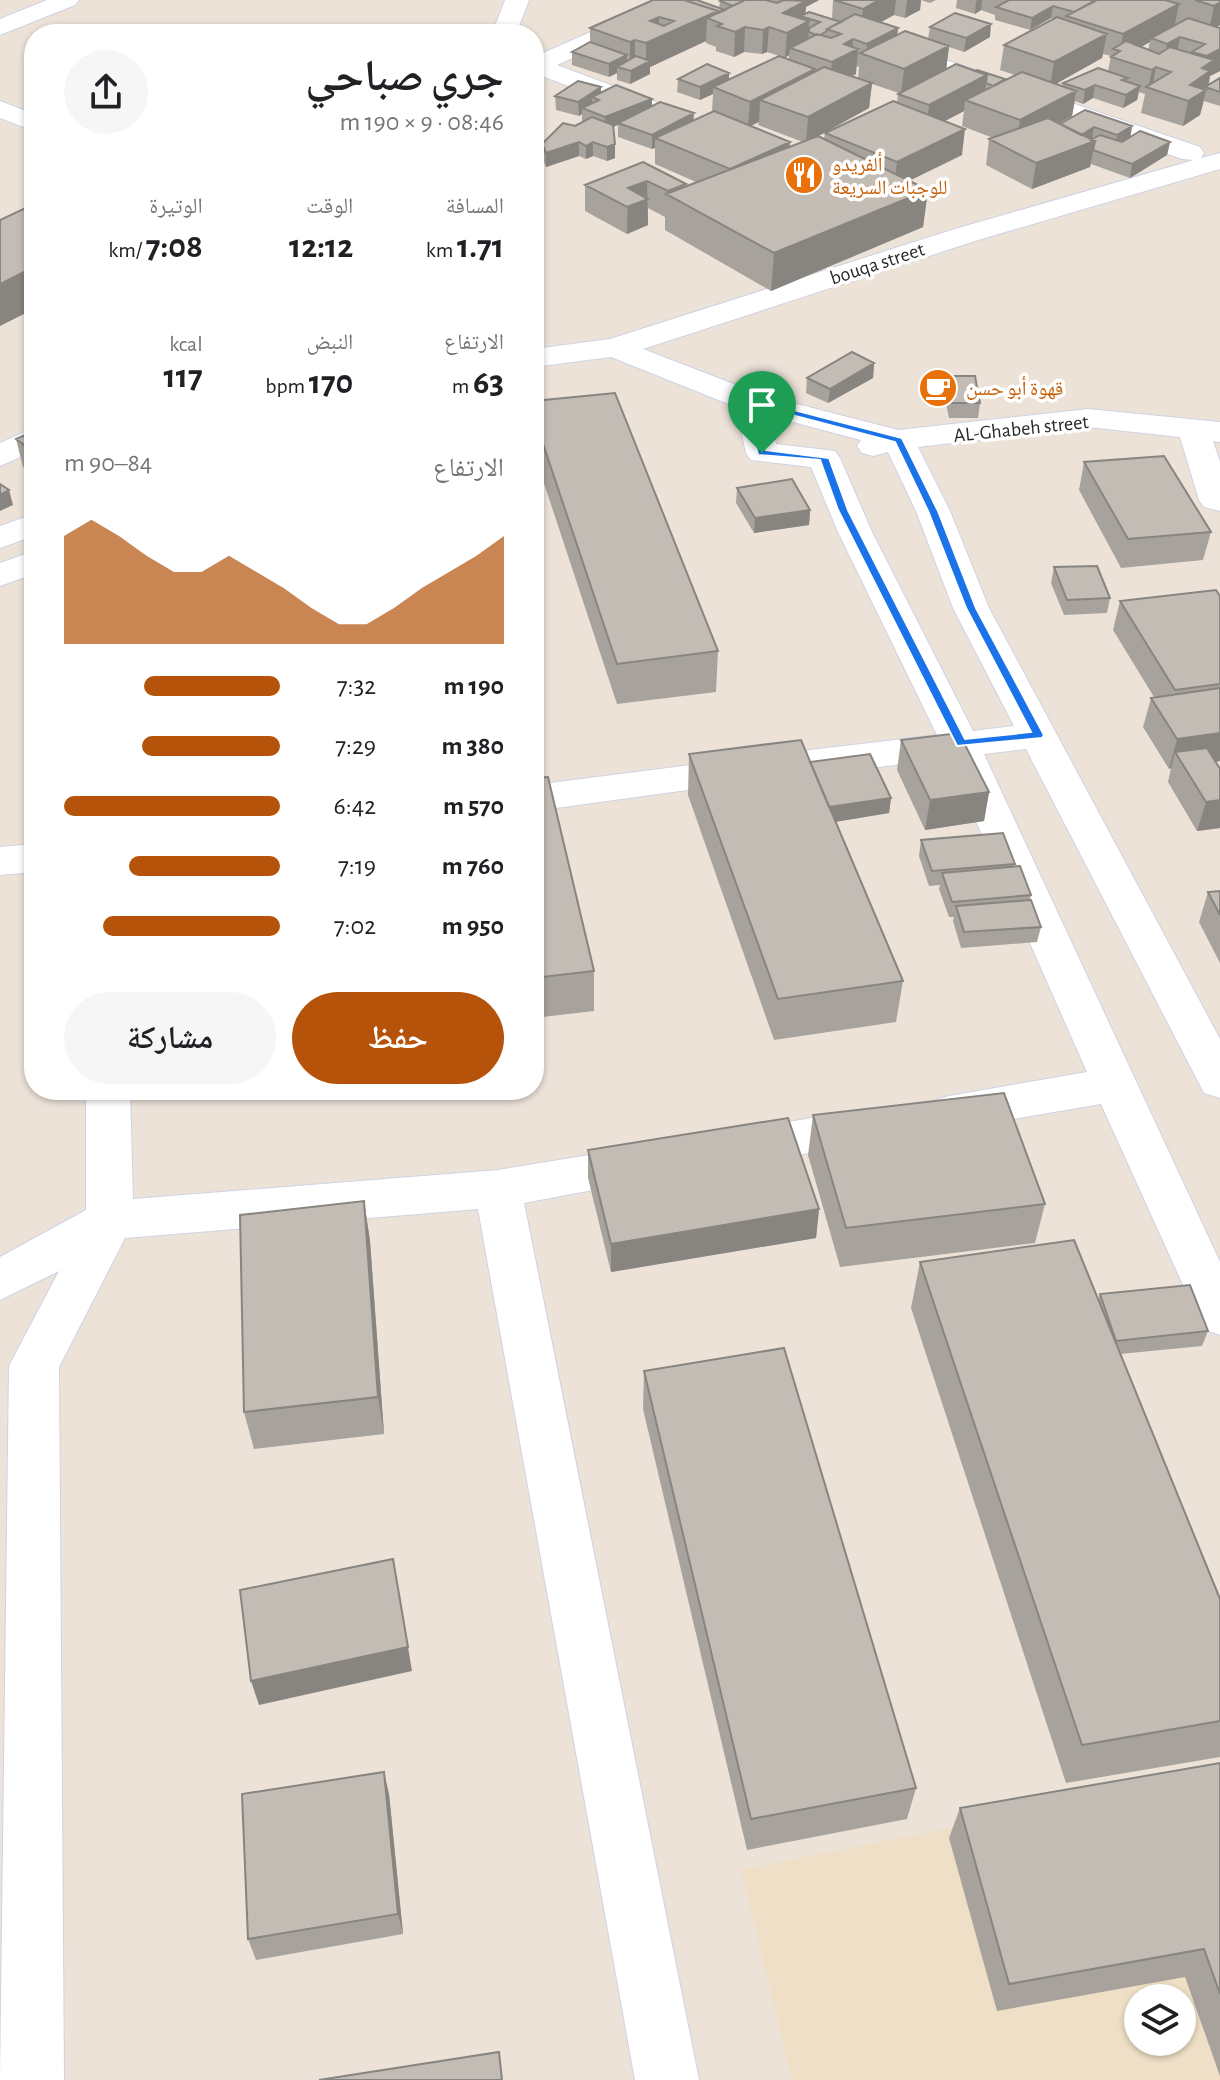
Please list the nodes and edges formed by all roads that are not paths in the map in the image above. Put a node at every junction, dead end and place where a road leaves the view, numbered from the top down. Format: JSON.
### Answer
{"nodes":[{"id":1,"x":67,"y":0,"type":"edge"},
{"id":2,"x":517,"y":0,"type":"edge"},
{"id":3,"x":682,"y":0,"type":"edge"},
{"id":4,"x":1116,"y":6,"type":"edge"},
{"id":5,"x":508,"y":24,"type":"edge"},
{"id":6,"x":0,"y":28,"type":"edge"},
{"id":7,"x":1220,"y":36,"type":"edge"},
{"id":8,"x":866,"y":40,"type":"edge"},
{"id":9,"x":544,"y":61,"type":"edge"},
{"id":10,"x":997,"y":62,"type":"dead end"},
{"id":11,"x":544,"y":69,"type":"edge"},
{"id":12,"x":969,"y":75,"type":"junction"},
{"id":13,"x":942,"y":90,"type":"edge"},
{"id":14,"x":0,"y":109,"type":"edge"},
{"id":15,"x":678,"y":118,"type":"edge"},
{"id":16,"x":24,"y":119,"type":"edge"},
{"id":17,"x":1218,"y":162,"type":"edge"},
{"id":18,"x":936,"y":222,"type":"dead end"},
{"id":19,"x":965,"y":235,"type":"junction"},
{"id":20,"x":614,"y":348,"type":"junction"},
{"id":21,"x":544,"y":357,"type":"edge"},
{"id":22,"x":751,"y":402,"type":"junction"},
{"id":23,"x":1206,"y":430,"type":"edge"},
{"id":24,"x":898,"y":440,"type":"junction"},
{"id":25,"x":24,"y":443,"type":"edge"},
{"id":26,"x":0,"y":456,"type":"edge"},
{"id":27,"x":824,"y":458,"type":"junction"},
{"id":28,"x":1220,"y":501,"type":"edge"},
{"id":29,"x":24,"y":528,"type":"edge"},
{"id":30,"x":0,"y":538,"type":"edge"},
{"id":31,"x":24,"y":565,"type":"edge"},
{"id":32,"x":0,"y":576,"type":"edge"},
{"id":33,"x":1038,"y":735,"type":"junction"},
{"id":34,"x":961,"y":743,"type":"junction"},
{"id":35,"x":544,"y":797,"type":"edge"},
{"id":36,"x":24,"y":859,"type":"edge"},
{"id":37,"x":0,"y":861,"type":"edge"},
{"id":38,"x":1220,"y":1081,"type":"edge"},
{"id":39,"x":1113,"y":1085,"type":"junction"},
{"id":40,"x":108,"y":1100,"type":"edge"},
{"id":41,"x":498,"y":1189,"type":"junction"},
{"id":42,"x":110,"y":1220,"type":"junction"},
{"id":43,"x":0,"y":1280,"type":"edge"},
{"id":44,"x":1220,"y":1314,"type":"edge"},
{"id":45,"x":32,"y":2080,"type":"edge"},
{"id":46,"x":667,"y":2080,"type":"edge"}],
"edges":[{"from":1,"to":6,"type":"street"},
{"from":2,"to":5,"type":"street"},
{"from":3,"to":9,"type":"street"},
{"from":4,"to":7,"type":"street"},
{"from":8,"to":12,"type":"street"},
{"from":10,"to":12,"type":"street"},
{"from":11,"to":15,"type":"street"},
{"from":12,"to":13,"type":"street"},
{"from":12,"to":17,"type":"street"},
{"from":14,"to":16,"type":"street"},
{"from":17,"to":19,"type":"street","name":"bouqa street"},
{"from":18,"to":19,"type":"street"},
{"from":19,"to":20,"type":"street","name":"bouqa street"},
{"from":20,"to":21,"type":"street","name":"bouqa street"},
{"from":20,"to":22,"type":"street"},
{"from":22,"to":24,"type":"street"},
{"from":22,"to":27,"type":"street","name":"AL-Ghabeh street"},
{"from":23,"to":24,"type":"street","name":"AL-Ghabeh street"},
{"from":23,"to":28,"type":"street"},
{"from":24,"to":27,"type":"street","name":"AL-Ghabeh street"},
{"from":24,"to":33,"type":"street"},
{"from":25,"to":26,"type":"street"},
{"from":27,"to":34,"type":"street"},
{"from":29,"to":30,"type":"street"},
{"from":31,"to":32,"type":"street"},
{"from":33,"to":34,"type":"street"},
{"from":33,"to":38,"type":"street"},
{"from":34,"to":35,"type":"street"},
{"from":34,"to":39,"type":"street"},
{"from":36,"to":37,"type":"street"},
{"from":39,"to":41,"type":"street"},
{"from":39,"to":44,"type":"street"},
{"from":40,"to":42,"type":"street"},
{"from":41,"to":42,"type":"street"},
{"from":41,"to":46,"type":"street"},
{"from":42,"to":43,"type":"street"},
{"from":42,"to":45,"type":"street"}]}
